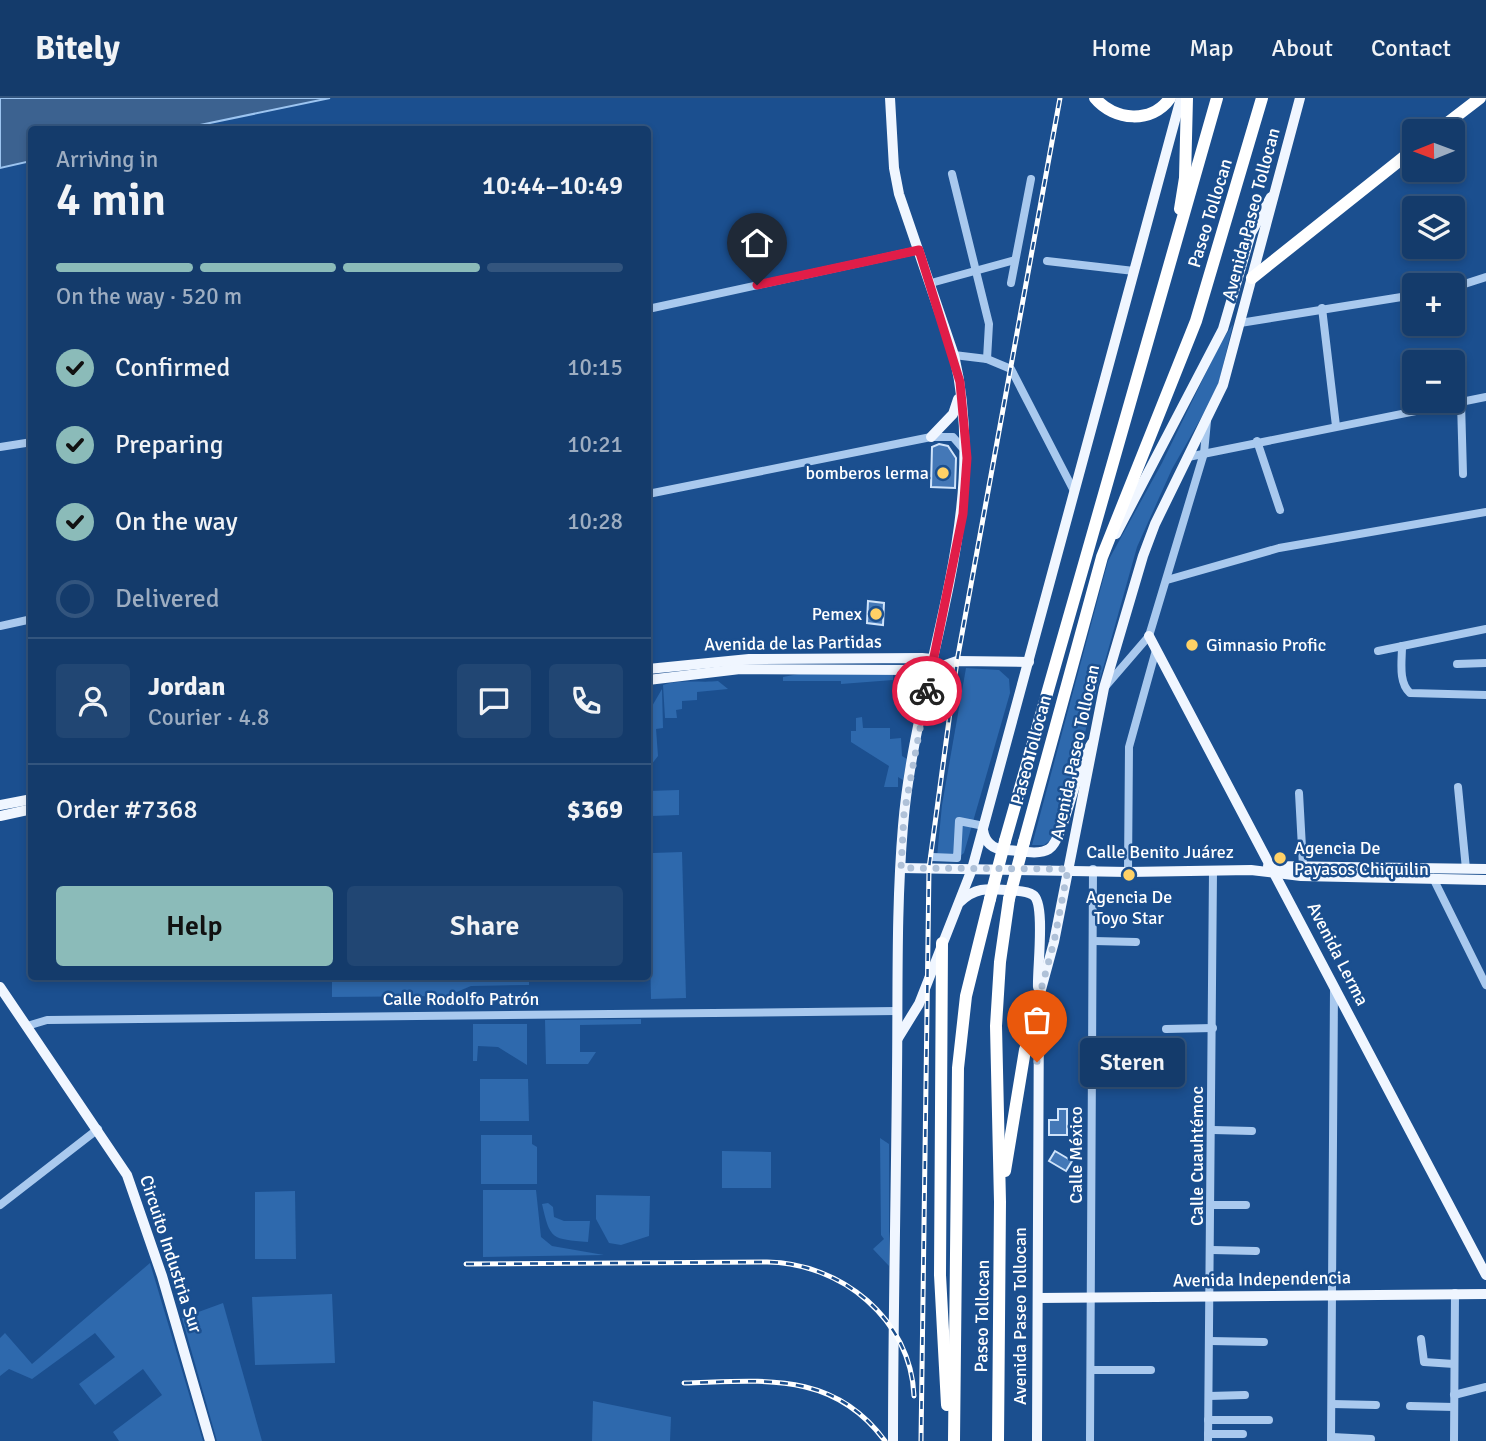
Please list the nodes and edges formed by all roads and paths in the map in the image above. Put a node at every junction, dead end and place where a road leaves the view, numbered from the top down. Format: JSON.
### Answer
{"nodes":[{"id":1,"x":890,"y":98,"type":"edge"},
{"id":2,"x":1095,"y":98,"type":"edge"},
{"id":3,"x":1170,"y":98,"type":"edge"},
{"id":4,"x":1181,"y":98,"type":"edge"},
{"id":5,"x":1187,"y":98,"type":"edge"},
{"id":6,"x":1217,"y":98,"type":"edge"},
{"id":7,"x":1262,"y":98,"type":"edge"},
{"id":8,"x":1300,"y":98,"type":"edge"},
{"id":9,"x":1480,"y":98,"type":"edge"},
{"id":10,"x":1453,"y":119,"type":"edge"},
{"id":11,"x":1402,"y":159,"type":"edge"},
{"id":12,"x":952,"y":174,"type":"dead end"},
{"id":13,"x":1031,"y":179,"type":"dead end"},
{"id":14,"x":1275,"y":192,"type":"junction"},
{"id":15,"x":919,"y":250,"type":"junction"},
{"id":16,"x":1175,"y":251,"type":"junction"},
{"id":17,"x":1015,"y":260,"type":"junction"},
{"id":18,"x":1047,"y":261,"type":"dead end"},
{"id":19,"x":975,"y":270,"type":"junction"},
{"id":20,"x":1134,"y":271,"type":"junction"},
{"id":21,"x":1486,"y":277,"type":"edge"},
{"id":22,"x":1252,"y":278,"type":"junction"},
{"id":23,"x":1011,"y":283,"type":"dead end"},
{"id":24,"x":931,"y":284,"type":"junction"},
{"id":25,"x":1465,"y":284,"type":"edge"},
{"id":26,"x":1402,"y":297,"type":"edge"},
{"id":27,"x":651,"y":308,"type":"edge"},
{"id":28,"x":1322,"y":308,"type":"junction"},
{"id":29,"x":1240,"y":323,"type":"junction"},
{"id":30,"x":954,"y":355,"type":"junction"},
{"id":31,"x":986,"y":359,"type":"junction"},
{"id":32,"x":960,"y":382,"type":"junction"},
{"id":33,"x":1486,"y":397,"type":"edge"},
{"id":34,"x":1465,"y":401,"type":"edge"},
{"id":35,"x":1404,"y":413,"type":"edge"},
{"id":36,"x":1461,"y":413,"type":"edge"},
{"id":37,"x":1207,"y":421,"type":"junction"},
{"id":38,"x":1336,"y":426,"type":"junction"},
{"id":39,"x":931,"y":437,"type":"junction"},
{"id":40,"x":1257,"y":441,"type":"junction"},
{"id":41,"x":28,"y":443,"type":"edge"},
{"id":42,"x":0,"y":447,"type":"edge"},
{"id":43,"x":965,"y":452,"type":"junction"},
{"id":44,"x":1204,"y":453,"type":"junction"},
{"id":45,"x":1188,"y":457,"type":"junction"},
{"id":46,"x":1463,"y":474,"type":"dead end"},
{"id":47,"x":1074,"y":491,"type":"junction"},
{"id":48,"x":651,"y":493,"type":"edge"},
{"id":49,"x":1280,"y":510,"type":"dead end"},
{"id":50,"x":1486,"y":512,"type":"edge"},
{"id":51,"x":1102,"y":557,"type":"junction"},
{"id":52,"x":1167,"y":580,"type":"junction"},
{"id":53,"x":28,"y":620,"type":"edge"},
{"id":54,"x":0,"y":626,"type":"edge"},
{"id":55,"x":1486,"y":629,"type":"edge"},
{"id":56,"x":1149,"y":636,"type":"junction"},
{"id":57,"x":1402,"y":646,"type":"junction"},
{"id":58,"x":1156,"y":650,"type":"junction"},
{"id":59,"x":1378,"y":651,"type":"dead end"},
{"id":60,"x":1029,"y":662,"type":"junction"},
{"id":61,"x":1486,"y":663,"type":"edge"},
{"id":62,"x":1457,"y":664,"type":"dead end"},
{"id":63,"x":933,"y":665,"type":"junction"},
{"id":64,"x":651,"y":669,"type":"edge"},
{"id":65,"x":651,"y":680,"type":"edge"},
{"id":66,"x":1104,"y":688,"type":"junction"},
{"id":67,"x":1486,"y":695,"type":"edge"},
{"id":68,"x":1095,"y":739,"type":"junction"},
{"id":69,"x":1458,"y":787,"type":"dead end"},
{"id":70,"x":1299,"y":793,"type":"dead end"},
{"id":71,"x":28,"y":800,"type":"edge"},
{"id":72,"x":0,"y":805,"type":"edge"},
{"id":73,"x":28,"y":810,"type":"edge"},
{"id":74,"x":0,"y":816,"type":"edge"},
{"id":75,"x":984,"y":828,"type":"junction"},
{"id":76,"x":932,"y":857,"type":"dead end"},
{"id":77,"x":1303,"y":866,"type":"junction"},
{"id":78,"x":901,"y":868,"type":"junction"},
{"id":79,"x":972,"y":869,"type":"junction"},
{"id":80,"x":1068,"y":869,"type":"junction"},
{"id":81,"x":1093,"y":869,"type":"junction"},
{"id":82,"x":1466,"y":869,"type":"junction"},
{"id":83,"x":1486,"y":869,"type":"edge"},
{"id":84,"x":1274,"y":870,"type":"junction"},
{"id":85,"x":1213,"y":871,"type":"junction"},
{"id":86,"x":1128,"y":872,"type":"junction"},
{"id":87,"x":1433,"y":878,"type":"junction"},
{"id":88,"x":1486,"y":880,"type":"edge"},
{"id":89,"x":959,"y":902,"type":"junction"},
{"id":90,"x":1094,"y":941,"type":"junction"},
{"id":91,"x":1136,"y":942,"type":"dead end"},
{"id":92,"x":942,"y":943,"type":"junction"},
{"id":93,"x":1486,"y":985,"type":"edge"},
{"id":94,"x":1334,"y":986,"type":"junction"},
{"id":95,"x":0,"y":987,"type":"edge"},
{"id":96,"x":1039,"y":997,"type":"junction"},
{"id":97,"x":897,"y":1011,"type":"junction"},
{"id":98,"x":1037,"y":1019,"type":"junction"},
{"id":99,"x":27,"y":1026,"type":"junction"},
{"id":100,"x":1213,"y":1028,"type":"junction"},
{"id":101,"x":1167,"y":1029,"type":"dead end"},
{"id":102,"x":898,"y":1039,"type":"junction"},
{"id":103,"x":98,"y":1129,"type":"junction"},
{"id":104,"x":1213,"y":1130,"type":"junction"},
{"id":105,"x":1252,"y":1131,"type":"dead end"},
{"id":106,"x":1000,"y":1202,"type":"junction"},
{"id":107,"x":0,"y":1205,"type":"edge"},
{"id":108,"x":1212,"y":1205,"type":"junction"},
{"id":109,"x":1246,"y":1205,"type":"dead end"},
{"id":110,"x":1212,"y":1250,"type":"junction"},
{"id":111,"x":1256,"y":1251,"type":"dead end"},
{"id":112,"x":1486,"y":1275,"type":"edge"},
{"id":113,"x":1455,"y":1293,"type":"junction"},
{"id":114,"x":1486,"y":1294,"type":"edge"},
{"id":115,"x":1335,"y":1295,"type":"junction"},
{"id":116,"x":1211,"y":1297,"type":"junction"},
{"id":117,"x":1038,"y":1298,"type":"junction"},
{"id":118,"x":1091,"y":1298,"type":"junction"},
{"id":119,"x":1421,"y":1339,"type":"dead end"},
{"id":120,"x":1210,"y":1341,"type":"junction"},
{"id":121,"x":1264,"y":1342,"type":"dead end"},
{"id":122,"x":1454,"y":1364,"type":"junction"},
{"id":123,"x":1091,"y":1370,"type":"junction"},
{"id":124,"x":1151,"y":1370,"type":"dead end"},
{"id":125,"x":1486,"y":1387,"type":"edge"},
{"id":126,"x":1245,"y":1395,"type":"dead end"},
{"id":127,"x":1454,"y":1395,"type":"junction"},
{"id":128,"x":1209,"y":1396,"type":"junction"},
{"id":129,"x":1332,"y":1404,"type":"junction"},
{"id":130,"x":1376,"y":1405,"type":"dead end"},
{"id":131,"x":1410,"y":1406,"type":"dead end"},
{"id":132,"x":1454,"y":1406,"type":"junction"},
{"id":133,"x":1208,"y":1420,"type":"junction"},
{"id":134,"x":1269,"y":1420,"type":"dead end"},
{"id":135,"x":1243,"y":1434,"type":"dead end"},
{"id":136,"x":1208,"y":1438,"type":"edge"},
{"id":137,"x":1371,"y":1438,"type":"dead end"},
{"id":138,"x":1332,"y":1439,"type":"edge"},
{"id":139,"x":210,"y":1441,"type":"edge"},
{"id":140,"x":893,"y":1441,"type":"edge"},
{"id":141,"x":952,"y":1441,"type":"edge"},
{"id":142,"x":998,"y":1441,"type":"edge"},
{"id":143,"x":1037,"y":1441,"type":"edge"},
{"id":144,"x":1090,"y":1441,"type":"edge"},
{"id":145,"x":1454,"y":1441,"type":"edge"}],
"edges":[{"from":1,"to":15,"type":"main road"},
{"from":2,"to":3,"type":"highway"},
{"from":4,"to":20,"type":"main road"},
{"from":5,"to":16,"type":"highway"},
{"from":6,"to":16,"type":"highway","name":"Paseo Tollocan"},
{"from":7,"to":51,"type":"highway","name":"Paseo Tollocan"},
{"from":8,"to":14,"type":"main road","name":"Avenida Paseo Tollocan"},
{"from":9,"to":10,"type":"highway"},
{"from":11,"to":22,"type":"highway"},
{"from":12,"to":19,"type":"street"},
{"from":13,"to":17,"type":"street"},
{"from":14,"to":22,"type":"main road","name":"Avenida Paseo Tollocan"},
{"from":14,"to":51,"type":"main road"},
{"from":15,"to":24,"type":"main road"},
{"from":15,"to":27,"type":"street"},
{"from":16,"to":141,"type":"highway","name":"Paseo Tollocan","bridge":true},
{"from":17,"to":19,"type":"street"},
{"from":17,"to":23,"type":"street"},
{"from":18,"to":20,"type":"street"},
{"from":19,"to":24,"type":"street"},
{"from":19,"to":31,"type":"street"},
{"from":20,"to":47,"type":"main road"},
{"from":21,"to":25,"type":"street"},
{"from":22,"to":29,"type":"main road","name":"Avenida Paseo Tollocan"},
{"from":24,"to":30,"type":"main road"},
{"from":26,"to":28,"type":"street"},
{"from":28,"to":29,"type":"street"},
{"from":28,"to":38,"type":"street"},
{"from":29,"to":37,"type":"main road","name":"Avenida Paseo Tollocan"},
{"from":30,"to":31,"type":"street"},
{"from":30,"to":32,"type":"main road"},
{"from":31,"to":47,"type":"street"},
{"from":32,"to":39,"type":"main road"},
{"from":32,"to":43,"type":"main road"},
{"from":33,"to":34,"type":"street"},
{"from":35,"to":38,"type":"street"},
{"from":36,"to":46,"type":"street"},
{"from":37,"to":44,"type":"street"},
{"from":37,"to":45,"type":"main road","name":"Avenida Paseo Tollocan"},
{"from":38,"to":40,"type":"street"},
{"from":39,"to":43,"type":"street"},
{"from":39,"to":48,"type":"street"},
{"from":40,"to":44,"type":"street"},
{"from":40,"to":49,"type":"street"},
{"from":41,"to":42,"type":"street"},
{"from":43,"to":63,"type":"main road"},
{"from":44,"to":45,"type":"street"},
{"from":44,"to":52,"type":"street"},
{"from":45,"to":66,"type":"main road","name":"Avenida Paseo Tollocan"},
{"from":47,"to":60,"type":"main road"},
{"from":50,"to":52,"type":"street"},
{"from":51,"to":106,"type":"highway","name":"Paseo Tollocan","bridge":true},
{"from":52,"to":56,"type":"street"},
{"from":53,"to":54,"type":"street"},
{"from":55,"to":57,"type":"street"},
{"from":56,"to":58,"type":"main road","name":"Avenida Lerma"},
{"from":56,"to":66,"type":"street"},
{"from":57,"to":59,"type":"street"},
{"from":57,"to":67,"type":"street"},
{"from":58,"to":84,"type":"main road","name":"Avenida Lerma"},
{"from":58,"to":86,"type":"street"},
{"from":60,"to":63,"type":"main road","name":"Avenida de las Partidas"},
{"from":60,"to":75,"type":"main road"},
{"from":61,"to":62,"type":"street"},
{"from":63,"to":64,"type":"main road","name":"Avenida de las Partidas"},
{"from":63,"to":65,"type":"main road","name":"Avenida de las Partidas"},
{"from":63,"to":78,"type":"main road"},
{"from":66,"to":68,"type":"main road","name":"Avenida Paseo Tollocan"},
{"from":68,"to":75,"type":"main road"},
{"from":68,"to":80,"type":"main road","name":"Avenida Paseo Tollocan"},
{"from":69,"to":82,"type":"street"},
{"from":70,"to":77,"type":"street"},
{"from":71,"to":72,"type":"main road"},
{"from":73,"to":74,"type":"main road"},
{"from":75,"to":76,"type":"street"},
{"from":75,"to":79,"type":"main road"},
{"from":77,"to":82,"type":"main road","name":"Calle Benito Juárez"},
{"from":77,"to":84,"type":"main road","name":"Calle Benito Juárez"},
{"from":78,"to":79,"type":"main road","name":"Calle Benito Juárez"},
{"from":78,"to":97,"type":"main road"},
{"from":79,"to":80,"type":"main road","name":"Calle Benito Juárez"},
{"from":79,"to":89,"type":"main road"},
{"from":80,"to":81,"type":"main road","name":"Calle Benito Juárez"},
{"from":80,"to":96,"type":"main road","name":"Avenida Paseo Tollocan"},
{"from":81,"to":86,"type":"main road","name":"Calle Benito Juárez"},
{"from":81,"to":90,"type":"street","name":"Calle México"},
{"from":82,"to":83,"type":"main road","name":"Calle Benito Juárez"},
{"from":84,"to":85,"type":"main road","name":"Calle Benito Juárez"},
{"from":84,"to":87,"type":"main road","name":"Calle Benito Juárez"},
{"from":84,"to":94,"type":"main road","name":"Avenida Lerma"},
{"from":85,"to":86,"type":"main road","name":"Calle Benito Juárez"},
{"from":85,"to":100,"type":"street","name":"Calle Cuauhtémoc"},
{"from":87,"to":88,"type":"main road","name":"Calle Benito Juárez"},
{"from":87,"to":93,"type":"street"},
{"from":89,"to":92,"type":"main road"},
{"from":89,"to":96,"type":"main road"},
{"from":90,"to":91,"type":"street"},
{"from":90,"to":118,"type":"street","name":"Calle México"},
{"from":92,"to":102,"type":"main road"},
{"from":92,"to":141,"type":"highway"},
{"from":94,"to":112,"type":"main road","name":"Avenida Lerma"},
{"from":94,"to":115,"type":"street"},
{"from":95,"to":99,"type":"main road","name":"Circuito Industria Sur"},
{"from":96,"to":98,"type":"main road","name":"Avenida Paseo Tollocan"},
{"from":97,"to":99,"type":"street","name":"Calle Rodolfo Patrón"},
{"from":97,"to":102,"type":"main road"},
{"from":98,"to":106,"type":"highway"},
{"from":98,"to":117,"type":"main road","name":"Avenida Paseo Tollocan"},
{"from":99,"to":103,"type":"main road","name":"Circuito Industria Sur"},
{"from":100,"to":101,"type":"street"},
{"from":100,"to":104,"type":"street","name":"Calle Cuauhtémoc"},
{"from":102,"to":140,"type":"main road"},
{"from":103,"to":107,"type":"street"},
{"from":103,"to":139,"type":"main road","name":"Circuito Industria Sur"},
{"from":104,"to":105,"type":"street"},
{"from":104,"to":108,"type":"street","name":"Calle Cuauhtémoc"},
{"from":106,"to":142,"type":"highway","name":"Paseo Tollocan"},
{"from":108,"to":109,"type":"street"},
{"from":108,"to":110,"type":"street","name":"Calle Cuauhtémoc"},
{"from":110,"to":111,"type":"street"},
{"from":110,"to":116,"type":"street","name":"Calle Cuauhtémoc"},
{"from":113,"to":114,"type":"main road","name":"Avenida Independencia"},
{"from":113,"to":115,"type":"main road","name":"Avenida Independencia"},
{"from":113,"to":122,"type":"street"},
{"from":115,"to":116,"type":"main road","name":"Avenida Independencia"},
{"from":115,"to":129,"type":"street"},
{"from":116,"to":118,"type":"main road","name":"Avenida Independencia"},
{"from":116,"to":120,"type":"street","name":"Calle Cuauhtémoc"},
{"from":117,"to":118,"type":"main road","name":"Avenida Independencia"},
{"from":117,"to":143,"type":"main road","name":"Avenida Paseo Tollocan"},
{"from":118,"to":123,"type":"street","name":"Calle México"},
{"from":119,"to":122,"type":"street"},
{"from":120,"to":121,"type":"street"},
{"from":120,"to":128,"type":"street","name":"Calle Cuauhtémoc"},
{"from":122,"to":127,"type":"street"},
{"from":123,"to":124,"type":"street"},
{"from":123,"to":144,"type":"street","name":"Calle México"},
{"from":125,"to":127,"type":"street"},
{"from":126,"to":128,"type":"street"},
{"from":127,"to":132,"type":"street"},
{"from":128,"to":133,"type":"street","name":"Calle Cuauhtémoc"},
{"from":129,"to":130,"type":"street"},
{"from":129,"to":138,"type":"street"},
{"from":131,"to":132,"type":"street"},
{"from":132,"to":145,"type":"street"},
{"from":133,"to":134,"type":"street"},
{"from":133,"to":136,"type":"street","name":"Calle Cuauhtémoc"},
{"from":135,"to":136,"type":"street"},
{"from":137,"to":138,"type":"street"}]}
